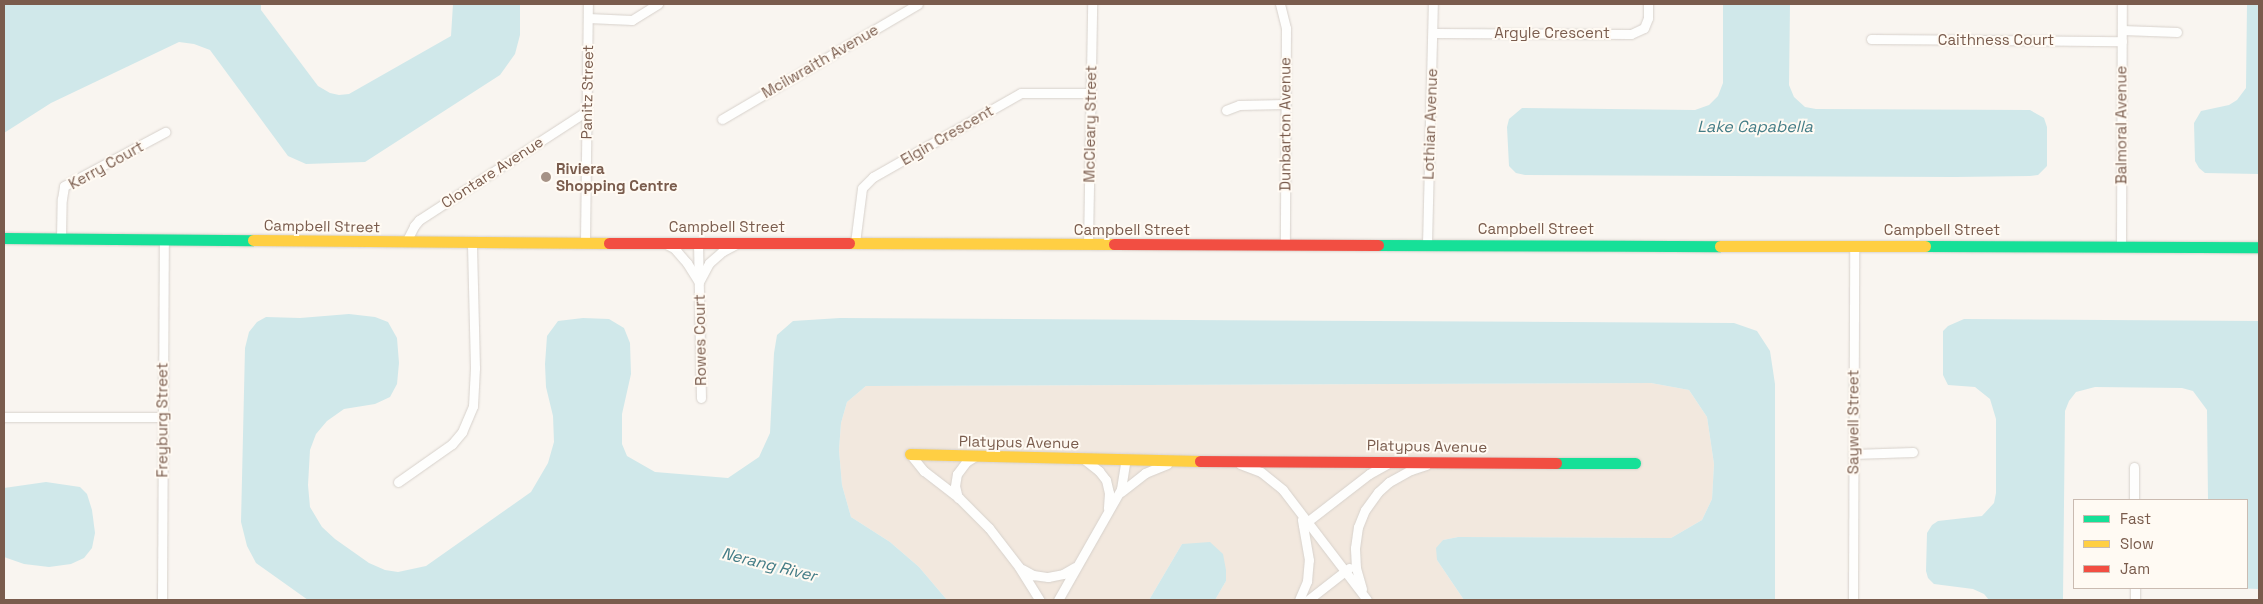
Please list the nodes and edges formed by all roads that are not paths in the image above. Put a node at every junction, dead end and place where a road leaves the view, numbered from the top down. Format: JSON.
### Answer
{"nodes":[{"id":1,"x":588,"y":4,"type":"edge"},
{"id":2,"x":658,"y":4,"type":"edge"},
{"id":3,"x":918,"y":4,"type":"edge"},
{"id":4,"x":1092,"y":4,"type":"edge"},
{"id":5,"x":1280,"y":4,"type":"edge"},
{"id":6,"x":1433,"y":4,"type":"edge"},
{"id":7,"x":1648,"y":4,"type":"edge"},
{"id":8,"x":2122,"y":4,"type":"edge"},
{"id":9,"x":588,"y":18,"type":"junction"},
{"id":10,"x":2122,"y":30,"type":"junction"},
{"id":11,"x":2177,"y":32,"type":"dead end"},
{"id":12,"x":1433,"y":33,"type":"junction"},
{"id":13,"x":1871,"y":39,"type":"dead end"},
{"id":14,"x":2122,"y":41,"type":"junction"},
{"id":15,"x":1091,"y":93,"type":"junction"},
{"id":16,"x":1285,"y":104,"type":"junction"},
{"id":17,"x":1226,"y":110,"type":"dead end"},
{"id":18,"x":588,"y":111,"type":"junction"},
{"id":19,"x":722,"y":118,"type":"dead end"},
{"id":20,"x":166,"y":132,"type":"dead end"},
{"id":21,"x":4,"y":238,"type":"edge"},
{"id":22,"x":61,"y":238,"type":"junction"},
{"id":23,"x":164,"y":239,"type":"junction"},
{"id":24,"x":472,"y":240,"type":"junction"},
{"id":25,"x":585,"y":241,"type":"junction"},
{"id":26,"x":406,"y":242,"type":"junction"},
{"id":27,"x":661,"y":242,"type":"junction"},
{"id":28,"x":698,"y":242,"type":"junction"},
{"id":29,"x":741,"y":242,"type":"junction"},
{"id":30,"x":856,"y":243,"type":"junction"},
{"id":31,"x":1088,"y":244,"type":"junction"},
{"id":32,"x":1427,"y":244,"type":"junction"},
{"id":33,"x":1854,"y":244,"type":"junction"},
{"id":34,"x":1286,"y":245,"type":"junction"},
{"id":35,"x":2121,"y":246,"type":"junction"},
{"id":36,"x":2259,"y":247,"type":"edge"},
{"id":37,"x":698,"y":282,"type":"junction"},
{"id":38,"x":701,"y":398,"type":"dead end"},
{"id":39,"x":4,"y":417,"type":"edge"},
{"id":40,"x":162,"y":417,"type":"junction"},
{"id":41,"x":1913,"y":452,"type":"dead end"},
{"id":42,"x":910,"y":454,"type":"joint"},
{"id":43,"x":1853,"y":454,"type":"junction"},
{"id":44,"x":980,"y":456,"type":"junction"},
{"id":45,"x":1074,"y":457,"type":"junction"},
{"id":46,"x":1126,"y":459,"type":"junction"},
{"id":47,"x":1179,"y":460,"type":"junction"},
{"id":48,"x":1218,"y":460,"type":"junction"},
{"id":49,"x":1400,"y":461,"type":"junction"},
{"id":50,"x":1440,"y":462,"type":"junction"},
{"id":51,"x":1635,"y":463,"type":"dead end"},
{"id":52,"x":2134,"y":467,"type":"dead end"},
{"id":53,"x":398,"y":482,"type":"dead end"},
{"id":54,"x":958,"y":498,"type":"junction"},
{"id":55,"x":1115,"y":498,"type":"junction"},
{"id":56,"x":2134,"y":499,"type":"edge"},
{"id":57,"x":1106,"y":515,"type":"junction"},
{"id":58,"x":1305,"y":524,"type":"junction"},
{"id":59,"x":1078,"y":563,"type":"junction"},
{"id":60,"x":1356,"y":563,"type":"junction"},
{"id":61,"x":1020,"y":568,"type":"junction"},
{"id":62,"x":1345,"y":571,"type":"junction"},
{"id":63,"x":162,"y":600,"type":"edge"},
{"id":64,"x":1040,"y":600,"type":"edge"},
{"id":65,"x":1058,"y":600,"type":"edge"},
{"id":66,"x":1300,"y":600,"type":"edge"},
{"id":67,"x":1308,"y":600,"type":"edge"},
{"id":68,"x":1368,"y":600,"type":"edge"},
{"id":69,"x":1853,"y":600,"type":"edge"}],
"edges":[{"from":1,"to":9,"type":"street","name":"Panitz Street"},
{"from":2,"to":9,"type":"street"},
{"from":3,"to":19,"type":"street","name":"Mcilwraith Avenue"},
{"from":4,"to":15,"type":"street","name":"McCleary Street"},
{"from":5,"to":16,"type":"street","name":"Dunbarton Avenue"},
{"from":6,"to":12,"type":"street","name":"Lothian Avenue"},
{"from":7,"to":12,"type":"street","name":"Argyle Crescent"},
{"from":8,"to":10,"type":"street","name":"Balmoral Avenue"},
{"from":9,"to":18,"type":"street","name":"Panitz Street"},
{"from":10,"to":11,"type":"street"},
{"from":10,"to":14,"type":"street","name":"Balmoral Avenue"},
{"from":12,"to":32,"type":"street","name":"Lothian Avenue"},
{"from":13,"to":14,"type":"street","name":"Caithness Court"},
{"from":14,"to":35,"type":"street","name":"Balmoral Avenue"},
{"from":15,"to":30,"type":"street","name":"Elgin Crescent"},
{"from":15,"to":31,"type":"street","name":"McCleary Street"},
{"from":16,"to":17,"type":"street"},
{"from":16,"to":34,"type":"street","name":"Dunbarton Avenue"},
{"from":18,"to":25,"type":"street","name":"Panitz Street"},
{"from":18,"to":26,"type":"street","name":"Clontare Avenue"},
{"from":20,"to":22,"type":"street","name":"Kerry Court"},
{"from":21,"to":22,"type":"street","name":"Campbell Street"},
{"from":22,"to":23,"type":"street","name":"Campbell Street"},
{"from":23,"to":26,"type":"street","name":"Campbell Street"},
{"from":23,"to":40,"type":"street","name":"Freyburg Street"},
{"from":24,"to":25,"type":"street","name":"Campbell Street"},
{"from":24,"to":26,"type":"street","name":"Campbell Street"},
{"from":24,"to":53,"type":"street"},
{"from":25,"to":27,"type":"street","name":"Campbell Street"},
{"from":27,"to":28,"type":"street","name":"Campbell Street"},
{"from":27,"to":37,"type":"street","name":"Rowes Court"},
{"from":28,"to":29,"type":"street","name":"Campbell Street"},
{"from":28,"to":37,"type":"street","name":"Rowes Court"},
{"from":29,"to":30,"type":"street","name":"Campbell Street"},
{"from":29,"to":37,"type":"street","name":"Rowes Court"},
{"from":30,"to":31,"type":"street","name":"Campbell Street"},
{"from":31,"to":34,"type":"street","name":"Campbell Street"},
{"from":32,"to":33,"type":"street","name":"Campbell Street"},
{"from":32,"to":34,"type":"street","name":"Campbell Street"},
{"from":33,"to":35,"type":"street","name":"Campbell Street"},
{"from":33,"to":43,"type":"street","name":"Saywell Street"},
{"from":35,"to":36,"type":"street","name":"Campbell Street"},
{"from":37,"to":38,"type":"street","name":"Rowes Court"},
{"from":39,"to":40,"type":"street"},
{"from":40,"to":63,"type":"street","name":"Freyburg Street"},
{"from":41,"to":43,"type":"street"},
{"from":42,"to":44,"type":"street","name":"Platypus Avenue"},
{"from":42,"to":54,"type":"street"},
{"from":43,"to":69,"type":"street","name":"Saywell Street"},
{"from":44,"to":45,"type":"street","name":"Platypus Avenue"},
{"from":44,"to":54,"type":"street"},
{"from":45,"to":46,"type":"street","name":"Platypus Avenue"},
{"from":45,"to":57,"type":"street"},
{"from":46,"to":47,"type":"street","name":"Platypus Avenue"},
{"from":46,"to":55,"type":"street"},
{"from":47,"to":48,"type":"street","name":"Platypus Avenue"},
{"from":47,"to":55,"type":"street"},
{"from":48,"to":49,"type":"street","name":"Platypus Avenue"},
{"from":48,"to":58,"type":"street","name":"Platypus Avenue"},
{"from":49,"to":50,"type":"street","name":"Platypus Avenue"},
{"from":49,"to":58,"type":"street"},
{"from":50,"to":51,"type":"street","name":"Platypus Avenue"},
{"from":50,"to":60,"type":"street"},
{"from":52,"to":56,"type":"street"},
{"from":54,"to":61,"type":"street"},
{"from":55,"to":57,"type":"street"},
{"from":57,"to":59,"type":"street"},
{"from":58,"to":62,"type":"street"},
{"from":58,"to":66,"type":"street"},
{"from":59,"to":61,"type":"street"},
{"from":59,"to":65,"type":"street"},
{"from":60,"to":62,"type":"street"},
{"from":60,"to":68,"type":"street"},
{"from":61,"to":64,"type":"street"},
{"from":62,"to":67,"type":"street"},
{"from":62,"to":68,"type":"street"}]}
